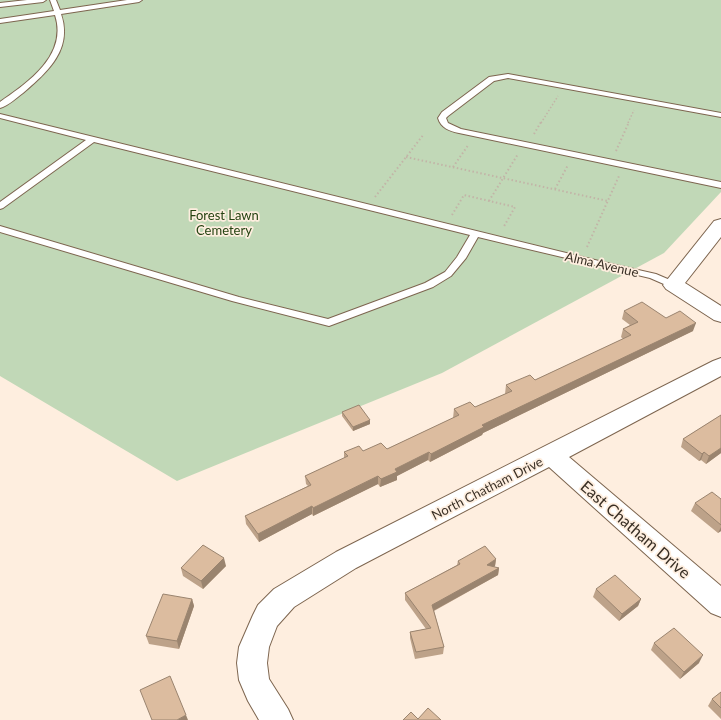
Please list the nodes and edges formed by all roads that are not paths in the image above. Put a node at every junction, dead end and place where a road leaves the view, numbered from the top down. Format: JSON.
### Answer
{"nodes":[{"id":1,"x":43,"y":0,"type":"edge"},
{"id":2,"x":53,"y":0,"type":"edge"},
{"id":3,"x":139,"y":0,"type":"edge"},
{"id":4,"x":0,"y":6,"type":"edge"},
{"id":5,"x":58,"y":11,"type":"junction"},
{"id":6,"x":0,"y":21,"type":"edge"},
{"id":7,"x":0,"y":106,"type":"edge"},
{"id":8,"x":721,"y":115,"type":"edge"},
{"id":9,"x":0,"y":116,"type":"edge"},
{"id":10,"x":92,"y":138,"type":"junction"},
{"id":11,"x":721,"y":185,"type":"edge"},
{"id":12,"x":0,"y":206,"type":"edge"},
{"id":13,"x":721,"y":225,"type":"edge"},
{"id":14,"x":0,"y":229,"type":"edge"},
{"id":15,"x":475,"y":234,"type":"junction"},
{"id":16,"x":673,"y":285,"type":"junction"},
{"id":17,"x":721,"y":315,"type":"edge"},
{"id":18,"x":721,"y":366,"type":"edge"},
{"id":19,"x":551,"y":455,"type":"junction"},
{"id":20,"x":721,"y":604,"type":"edge"},
{"id":21,"x":277,"y":720,"type":"edge"}],
"edges":[{"from":1,"to":4,"type":"lane"},
{"from":2,"to":5,"type":"lane"},
{"from":3,"to":5,"type":"lane"},
{"from":4,"to":6,"type":"lane"},
{"from":5,"to":6,"type":"lane"},
{"from":5,"to":7,"type":"lane"},
{"from":8,"to":11,"type":"lane"},
{"from":9,"to":10,"type":"lane","name":"Alma Avenue"},
{"from":10,"to":12,"type":"lane"},
{"from":10,"to":15,"type":"lane","name":"Alma Avenue"},
{"from":13,"to":16,"type":"street"},
{"from":14,"to":15,"type":"lane"},
{"from":15,"to":16,"type":"lane","name":"Alma Avenue"},
{"from":16,"to":17,"type":"street","name":"Alma Avenue"},
{"from":18,"to":19,"type":"street","name":"North Chatham Drive"},
{"from":19,"to":20,"type":"street","name":"East Chatham Drive"},
{"from":19,"to":21,"type":"street","name":"North Chatham Drive"}]}
